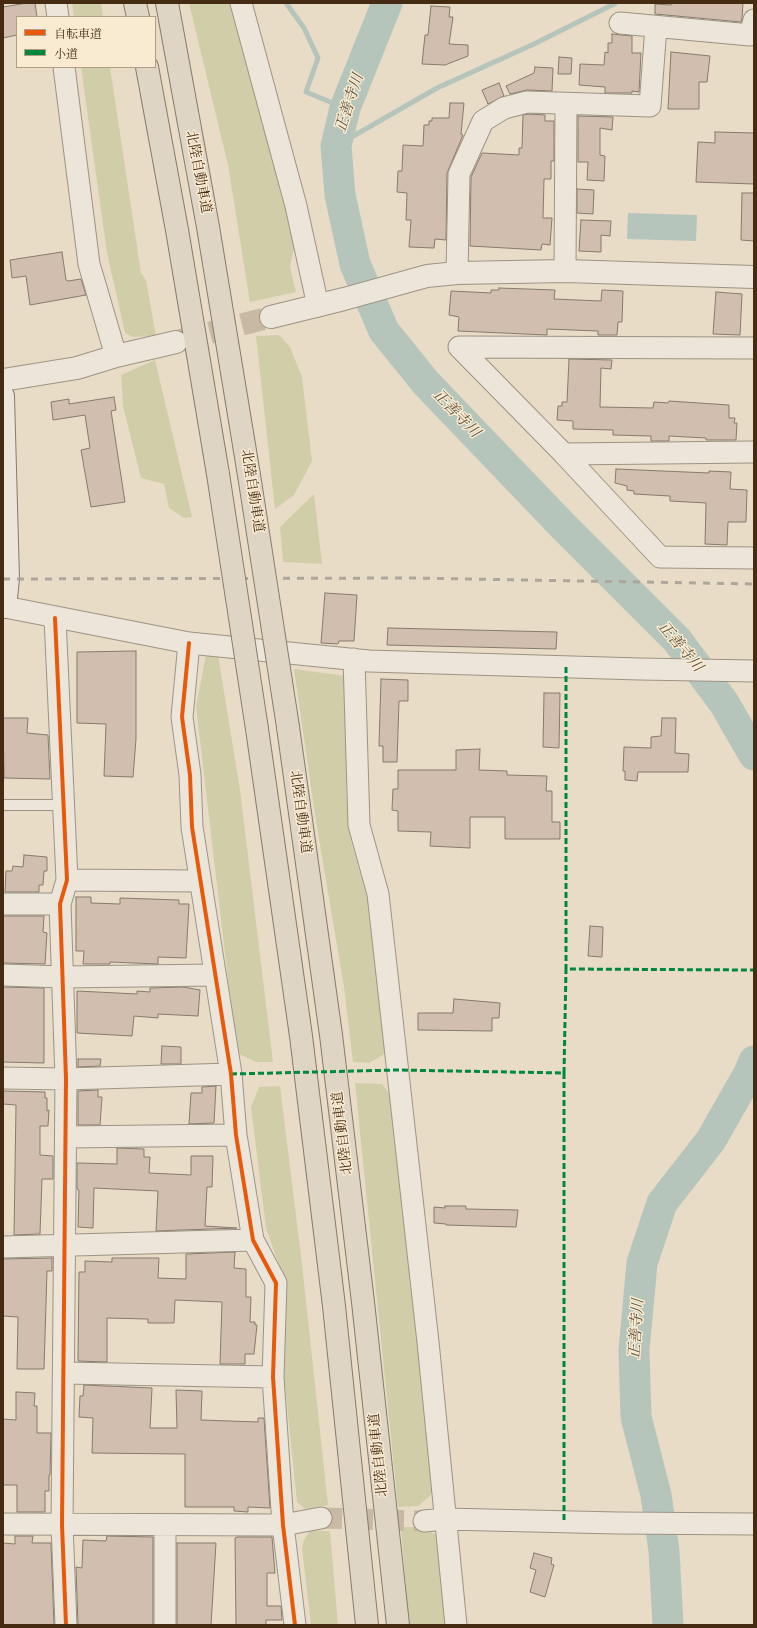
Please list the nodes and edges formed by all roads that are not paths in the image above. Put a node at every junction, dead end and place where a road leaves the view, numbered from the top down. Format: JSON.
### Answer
{"nodes":[{"id":1,"x":56,"y":3,"type":"edge"},
{"id":2,"x":135,"y":3,"type":"edge"},
{"id":3,"x":167,"y":3,"type":"edge"},
{"id":4,"x":241,"y":3,"type":"edge"},
{"id":5,"x":58,"y":16,"type":"edge"},
{"id":6,"x":138,"y":16,"type":"edge"},
{"id":7,"x":754,"y":20,"type":"edge"},
{"id":8,"x":620,"y":23,"type":"dead end"},
{"id":9,"x":656,"y":27,"type":"junction"},
{"id":10,"x":64,"y":68,"type":"edge"},
{"id":11,"x":147,"y":68,"type":"edge"},
{"id":12,"x":566,"y":104,"type":"junction"},
{"id":13,"x":565,"y":271,"type":"junction"},
{"id":14,"x":457,"y":273,"type":"junction"},
{"id":15,"x":754,"y":277,"type":"edge"},
{"id":16,"x":318,"y":306,"type":"junction"},
{"id":17,"x":271,"y":317,"type":"tunnel mouth"},
{"id":18,"x":176,"y":342,"type":"tunnel mouth"},
{"id":19,"x":754,"y":348,"type":"edge"},
{"id":20,"x":116,"y":356,"type":"junction"},
{"id":21,"x":3,"y":380,"type":"edge"},
{"id":22,"x":3,"y":396,"type":"edge"},
{"id":23,"x":754,"y":452,"type":"edge"},
{"id":24,"x":564,"y":454,"type":"junction"},
{"id":25,"x":754,"y":558,"type":"edge"},
{"id":26,"x":4,"y":607,"type":"edge"},
{"id":27,"x":55,"y":618,"type":"junction"},
{"id":28,"x":189,"y":643,"type":"junction"},
{"id":29,"x":354,"y":659,"type":"junction"},
{"id":30,"x":754,"y":671,"type":"edge"},
{"id":31,"x":3,"y":805,"type":"edge"},
{"id":32,"x":63,"y":805,"type":"junction"},
{"id":33,"x":67,"y":880,"type":"junction"},
{"id":34,"x":200,"y":881,"type":"junction"},
{"id":35,"x":3,"y":904,"type":"edge"},
{"id":36,"x":60,"y":904,"type":"junction"},
{"id":37,"x":215,"y":974,"type":"junction"},
{"id":38,"x":3,"y":975,"type":"edge"},
{"id":39,"x":63,"y":977,"type":"junction"},
{"id":40,"x":231,"y":1074,"type":"junction"},
{"id":41,"x":3,"y":1078,"type":"edge"},
{"id":42,"x":66,"y":1079,"type":"junction"},
{"id":43,"x":236,"y":1135,"type":"junction"},
{"id":44,"x":66,"y":1137,"type":"junction"},
{"id":45,"x":253,"y":1240,"type":"junction"},
{"id":46,"x":66,"y":1245,"type":"junction"},
{"id":47,"x":3,"y":1247,"type":"edge"},
{"id":48,"x":64,"y":1373,"type":"junction"},
{"id":49,"x":273,"y":1378,"type":"junction"},
{"id":50,"x":321,"y":1518,"type":"tunnel mouth"},
{"id":51,"x":445,"y":1520,"type":"junction"},
{"id":52,"x":424,"y":1521,"type":"tunnel mouth"},
{"id":53,"x":3,"y":1524,"type":"edge"},
{"id":54,"x":754,"y":1524,"type":"edge"},
{"id":55,"x":62,"y":1525,"type":"junction"},
{"id":56,"x":165,"y":1525,"type":"junction"},
{"id":57,"x":283,"y":1525,"type":"junction"},
{"id":58,"x":66,"y":1625,"type":"edge"},
{"id":59,"x":165,"y":1625,"type":"edge"},
{"id":60,"x":295,"y":1625,"type":"edge"},
{"id":61,"x":367,"y":1625,"type":"edge"},
{"id":62,"x":398,"y":1625,"type":"edge"},
{"id":63,"x":456,"y":1625,"type":"edge"}],
"edges":[{"from":1,"to":5,"type":"street"},
{"from":2,"to":6,"type":"highway"},
{"from":3,"to":62,"type":"highway","name":"北陸自動車道","bridge":true},
{"from":4,"to":16,"type":"street"},
{"from":7,"to":9,"type":"street"},
{"from":8,"to":9,"type":"street"},
{"from":9,"to":12,"type":"street"},
{"from":10,"to":20,"type":"street"},
{"from":11,"to":61,"type":"highway","bridge":true},
{"from":12,"to":13,"type":"street"},
{"from":12,"to":14,"type":"street"},
{"from":13,"to":14,"type":"street"},
{"from":13,"to":15,"type":"street"},
{"from":14,"to":16,"type":"street"},
{"from":16,"to":17,"type":"street"},
{"from":18,"to":20,"type":"street"},
{"from":19,"to":24,"type":"street"},
{"from":20,"to":21,"type":"street"},
{"from":22,"to":26,"type":"street"},
{"from":23,"to":24,"type":"street"},
{"from":24,"to":25,"type":"street"},
{"from":26,"to":27,"type":"street"},
{"from":27,"to":28,"type":"street"},
{"from":27,"to":32,"type":"street"},
{"from":28,"to":29,"type":"street"},
{"from":28,"to":34,"type":"street"},
{"from":29,"to":30,"type":"street"},
{"from":29,"to":51,"type":"street"},
{"from":31,"to":32,"type":"lane"},
{"from":32,"to":33,"type":"street"},
{"from":33,"to":34,"type":"street"},
{"from":33,"to":36,"type":"street"},
{"from":34,"to":37,"type":"street"},
{"from":35,"to":36,"type":"street"},
{"from":36,"to":39,"type":"street"},
{"from":37,"to":39,"type":"street"},
{"from":37,"to":40,"type":"street"},
{"from":38,"to":39,"type":"street"},
{"from":39,"to":42,"type":"street"},
{"from":40,"to":42,"type":"street"},
{"from":40,"to":43,"type":"street"},
{"from":41,"to":42,"type":"street"},
{"from":42,"to":44,"type":"street"},
{"from":43,"to":44,"type":"street"},
{"from":43,"to":45,"type":"street"},
{"from":44,"to":46,"type":"street"},
{"from":45,"to":46,"type":"street"},
{"from":45,"to":49,"type":"street"},
{"from":46,"to":47,"type":"street"},
{"from":46,"to":48,"type":"street"},
{"from":48,"to":49,"type":"street"},
{"from":48,"to":55,"type":"street"},
{"from":49,"to":57,"type":"street"},
{"from":50,"to":57,"type":"street"},
{"from":51,"to":52,"type":"street"},
{"from":51,"to":54,"type":"street"},
{"from":51,"to":63,"type":"street"},
{"from":53,"to":55,"type":"street"},
{"from":55,"to":56,"type":"street"},
{"from":55,"to":58,"type":"street"},
{"from":56,"to":57,"type":"street"},
{"from":56,"to":59,"type":"street"},
{"from":57,"to":60,"type":"street"}]}
